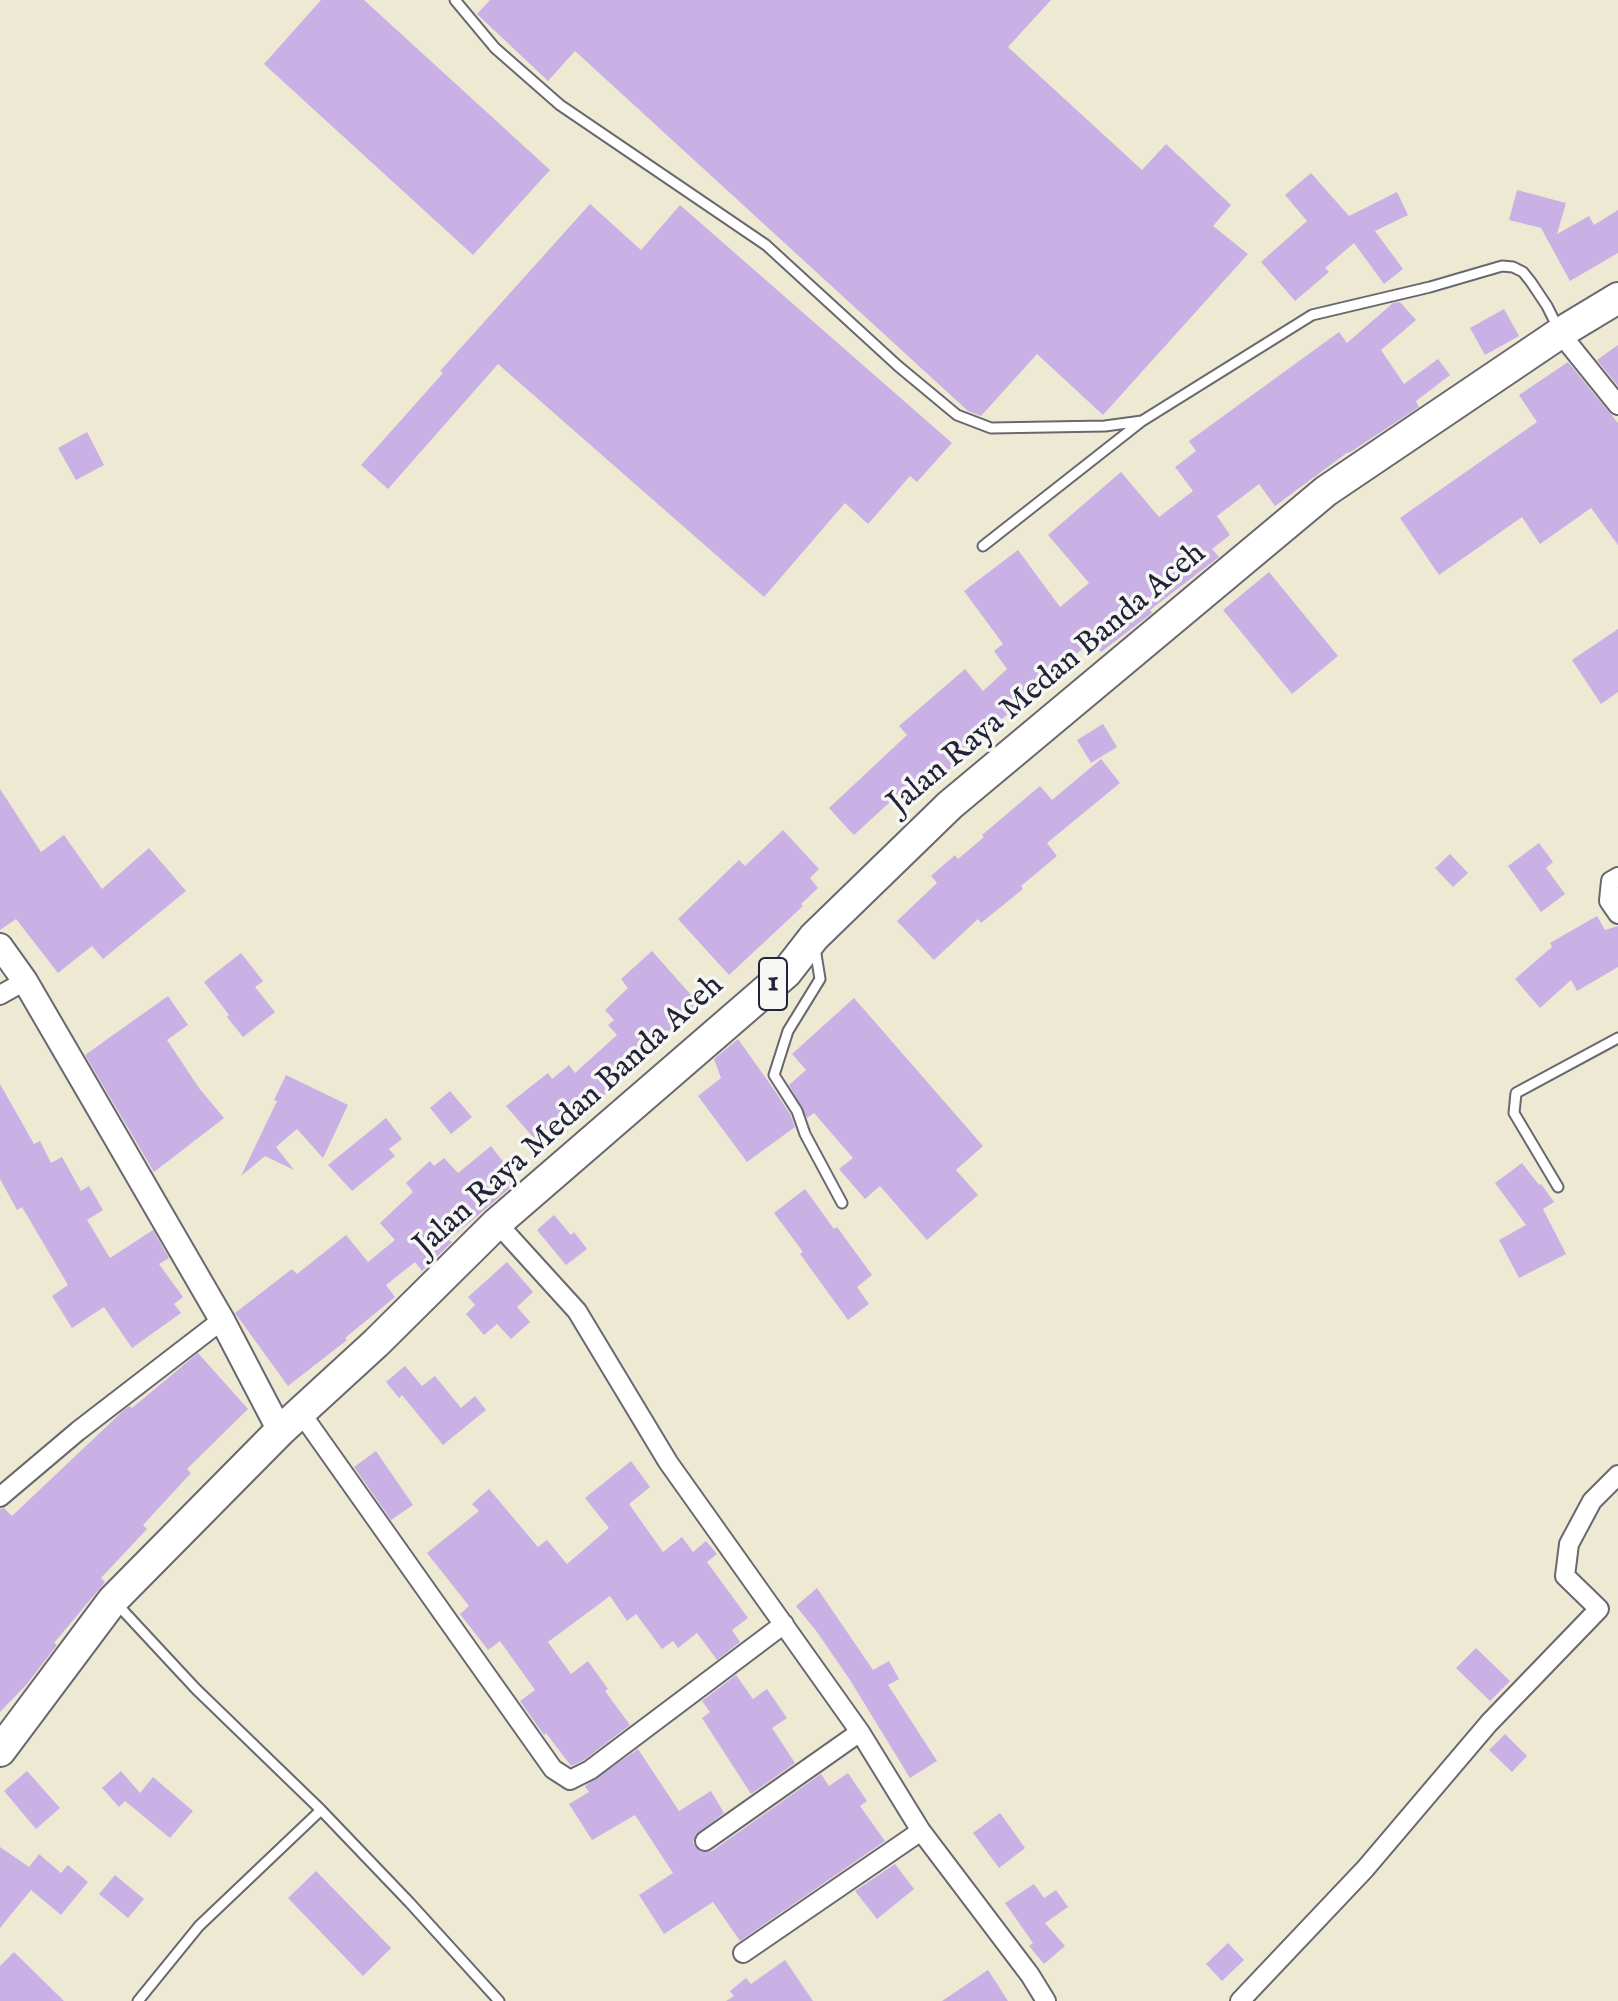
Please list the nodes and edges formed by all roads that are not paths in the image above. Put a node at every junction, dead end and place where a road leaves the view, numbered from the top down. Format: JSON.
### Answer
{"nodes":[{"id":1,"x":455,"y":0,"type":"edge"},
{"id":2,"x":1618,"y":298,"type":"edge"},
{"id":3,"x":1560,"y":333,"type":"junction"},
{"id":4,"x":1618,"y":405,"type":"edge"},
{"id":5,"x":1142,"y":421,"type":"junction"},
{"id":6,"x":983,"y":546,"type":"dead end"},
{"id":7,"x":1618,"y":877,"type":"edge"},
{"id":8,"x":1618,"y":914,"type":"edge"},
{"id":9,"x":814,"y":937,"type":"junction"},
{"id":10,"x":0,"y":946,"type":"edge"},
{"id":11,"x":25,"y":981,"type":"junction"},
{"id":12,"x":0,"y":995,"type":"edge"},
{"id":13,"x":1618,"y":1038,"type":"edge"},
{"id":14,"x":1558,"y":1187,"type":"dead end"},
{"id":15,"x":842,"y":1203,"type":"dead end"},
{"id":16,"x":497,"y":1223,"type":"junction"},
{"id":17,"x":222,"y":1320,"type":"junction"},
{"id":18,"x":290,"y":1422,"type":"junction"},
{"id":19,"x":1618,"y":1475,"type":"edge"},
{"id":20,"x":0,"y":1497,"type":"edge"},
{"id":21,"x":113,"y":1600,"type":"junction"},
{"id":22,"x":784,"y":1624,"type":"junction"},
{"id":23,"x":860,"y":1732,"type":"junction"},
{"id":24,"x":0,"y":1751,"type":"edge"},
{"id":25,"x":321,"y":1810,"type":"junction"},
{"id":26,"x":921,"y":1831,"type":"junction"},
{"id":27,"x":705,"y":1841,"type":"dead end"},
{"id":28,"x":743,"y":1953,"type":"dead end"},
{"id":29,"x":138,"y":2001,"type":"edge"},
{"id":30,"x":499,"y":2001,"type":"edge"},
{"id":31,"x":1046,"y":2001,"type":"edge"},
{"id":32,"x":1240,"y":2001,"type":"edge"}],
"edges":[{"from":1,"to":5,"type":"lane"},
{"from":2,"to":3,"type":"highway","name":"Jalan Raya Medan Banda Aceh","number":"1"},
{"from":3,"to":4,"type":"street"},
{"from":3,"to":5,"type":"lane"},
{"from":3,"to":9,"type":"highway","name":"Jalan Raya Medan Banda Aceh","number":"1"},
{"from":5,"to":6,"type":"lane"},
{"from":7,"to":8,"type":"street"},
{"from":9,"to":15,"type":"lane"},
{"from":9,"to":16,"type":"highway","name":"Jalan Raya Medan Banda Aceh","number":"1"},
{"from":10,"to":11,"type":"street"},
{"from":11,"to":12,"type":"street"},
{"from":11,"to":17,"type":"street"},
{"from":13,"to":14,"type":"lane"},
{"from":16,"to":18,"type":"highway","name":"Jalan Raya Medan Banda Aceh","number":"1"},
{"from":16,"to":22,"type":"street"},
{"from":17,"to":18,"type":"street"},
{"from":17,"to":20,"type":"street"},
{"from":18,"to":21,"type":"highway","name":"Jalan Raya Medan Banda Aceh","number":"1"},
{"from":18,"to":22,"type":"street"},
{"from":19,"to":32,"type":"street"},
{"from":21,"to":24,"type":"highway","name":"Jalan Raya Medan Banda Aceh","number":"1"},
{"from":21,"to":25,"type":"lane"},
{"from":22,"to":23,"type":"street"},
{"from":23,"to":26,"type":"street"},
{"from":23,"to":27,"type":"street"},
{"from":25,"to":29,"type":"lane"},
{"from":25,"to":30,"type":"lane"},
{"from":26,"to":28,"type":"street"},
{"from":26,"to":31,"type":"street"}]}
